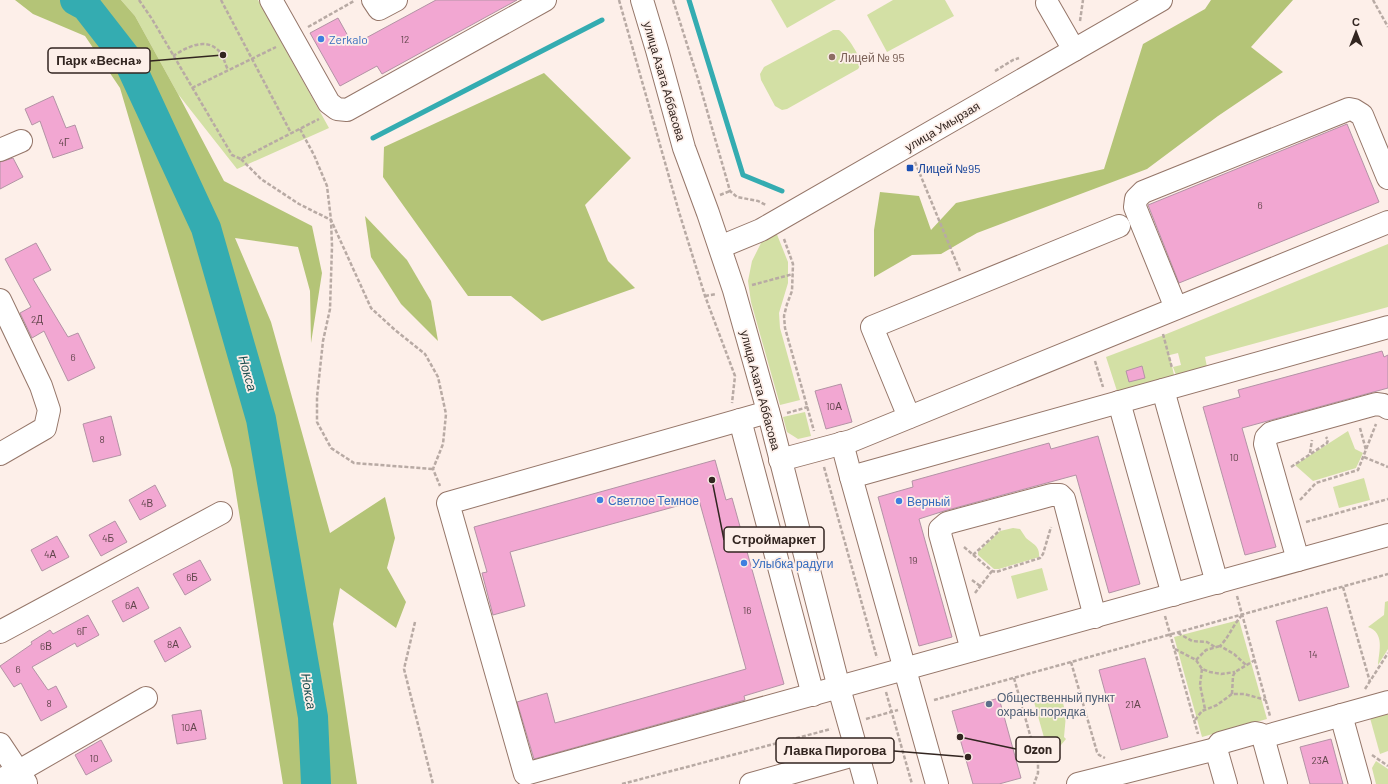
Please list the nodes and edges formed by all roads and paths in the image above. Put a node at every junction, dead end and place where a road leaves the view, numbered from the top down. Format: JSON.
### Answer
{"nodes":[{"id":1,"x":139,"y":0,"type":"edge"},
{"id":2,"x":221,"y":0,"type":"edge"},
{"id":3,"x":271,"y":0,"type":"edge"},
{"id":4,"x":357,"y":0,"type":"edge"},
{"id":5,"x":373,"y":0,"type":"edge"},
{"id":6,"x":396,"y":0,"type":"edge"},
{"id":7,"x":545,"y":0,"type":"edge"},
{"id":8,"x":619,"y":0,"type":"edge"},
{"id":9,"x":642,"y":0,"type":"edge"},
{"id":10,"x":673,"y":0,"type":"edge"},
{"id":11,"x":1161,"y":0,"type":"edge"},
{"id":12,"x":1373,"y":0,"type":"edge"},
{"id":13,"x":142,"y":2,"type":"edge"},
{"id":14,"x":1047,"y":3,"type":"dead end"},
{"id":15,"x":1388,"y":27,"type":"edge"},
{"id":16,"x":292,"y":37,"type":"junction"},
{"id":17,"x":1074,"y":50,"type":"junction"},
{"id":18,"x":173,"y":56,"type":"junction"},
{"id":19,"x":251,"y":59,"type":"junction"},
{"id":20,"x":228,"y":70,"type":"junction"},
{"id":21,"x":192,"y":88,"type":"junction"},
{"id":22,"x":291,"y":133,"type":"junction"},
{"id":23,"x":21,"y":141,"type":"dead end"},
{"id":24,"x":0,"y":150,"type":"edge"},
{"id":25,"x":914,"y":158,"type":"dead end"},
{"id":26,"x":241,"y":160,"type":"junction"},
{"id":27,"x":1388,"y":178,"type":"edge"},
{"id":28,"x":770,"y":209,"type":"dead end"},
{"id":29,"x":331,"y":220,"type":"junction"},
{"id":30,"x":1388,"y":222,"type":"edge"},
{"id":31,"x":1119,"y":226,"type":"dead end"},
{"id":32,"x":720,"y":247,"type":"junction"},
{"id":33,"x":960,"y":272,"type":"dead end"},
{"id":34,"x":0,"y":300,"type":"edge"},
{"id":35,"x":1176,"y":308,"type":"junction"},
{"id":36,"x":1388,"y":328,"type":"edge"},
{"id":37,"x":1162,"y":330,"type":"dead end"},
{"id":38,"x":1094,"y":357,"type":"dead end"},
{"id":39,"x":1170,"y":388,"type":"junction"},
{"id":40,"x":1114,"y":404,"type":"junction"},
{"id":41,"x":1386,"y":406,"type":"edge"},
{"id":42,"x":1355,"y":410,"type":"junction"},
{"id":43,"x":768,"y":412,"type":"junction"},
{"id":44,"x":909,"y":417,"type":"junction"},
{"id":45,"x":737,"y":421,"type":"junction"},
{"id":46,"x":1312,"y":422,"type":"junction"},
{"id":47,"x":842,"y":443,"type":"junction"},
{"id":48,"x":1366,"y":451,"type":"junction"},
{"id":49,"x":0,"y":454,"type":"edge"},
{"id":50,"x":1364,"y":457,"type":"junction"},
{"id":51,"x":780,"y":460,"type":"junction"},
{"id":52,"x":1388,"y":467,"type":"edge"},
{"id":53,"x":851,"y":477,"type":"junction"},
{"id":54,"x":1274,"y":477,"type":"junction"},
{"id":55,"x":1388,"y":499,"type":"edge"},
{"id":56,"x":996,"y":510,"type":"junction"},
{"id":57,"x":221,"y":513,"type":"dead end"},
{"id":58,"x":1287,"y":522,"type":"junction"},
{"id":59,"x":1051,"y":525,"type":"dead end"},
{"id":60,"x":941,"y":527,"type":"junction"},
{"id":61,"x":1388,"y":535,"type":"edge"},
{"id":62,"x":973,"y":555,"type":"junction"},
{"id":63,"x":1298,"y":560,"type":"junction"},
{"id":64,"x":1388,"y":574,"type":"edge"},
{"id":65,"x":1224,"y":581,"type":"junction"},
{"id":66,"x":1343,"y":587,"type":"junction"},
{"id":67,"x":1167,"y":597,"type":"junction"},
{"id":68,"x":1242,"y":615,"type":"junction"},
{"id":69,"x":1095,"y":617,"type":"junction"},
{"id":70,"x":415,"y":622,"type":"dead end"},
{"id":71,"x":0,"y":632,"type":"edge"},
{"id":72,"x":1178,"y":632,"type":"dead end"},
{"id":73,"x":1220,"y":646,"type":"junction"},
{"id":74,"x":1215,"y":647,"type":"junction"},
{"id":75,"x":1174,"y":649,"type":"junction"},
{"id":76,"x":972,"y":650,"type":"junction"},
{"id":77,"x":1388,"y":653,"type":"edge"},
{"id":78,"x":1196,"y":660,"type":"junction"},
{"id":79,"x":1255,"y":660,"type":"junction"},
{"id":80,"x":1071,"y":662,"type":"dead end"},
{"id":81,"x":1246,"y":665,"type":"junction"},
{"id":82,"x":905,"y":669,"type":"junction"},
{"id":83,"x":1202,"y":669,"type":"junction"},
{"id":84,"x":1235,"y":672,"type":"junction"},
{"id":85,"x":1014,"y":678,"type":"dead end"},
{"id":86,"x":1370,"y":682,"type":"junction"},
{"id":87,"x":839,"y":688,"type":"junction"},
{"id":88,"x":1232,"y":694,"type":"junction"},
{"id":89,"x":813,"y":695,"type":"junction"},
{"id":90,"x":146,"y":698,"type":"dead end"},
{"id":91,"x":1266,"y":700,"type":"junction"},
{"id":92,"x":1388,"y":702,"type":"edge"},
{"id":93,"x":1205,"y":709,"type":"junction"},
{"id":94,"x":1345,"y":714,"type":"junction"},
{"id":95,"x":1194,"y":720,"type":"junction"},
{"id":96,"x":1269,"y":736,"type":"junction"},
{"id":97,"x":0,"y":744,"type":"edge"},
{"id":98,"x":1208,"y":744,"type":"junction"},
{"id":99,"x":858,"y":754,"type":"junction"},
{"id":100,"x":1106,"y":758,"type":"dead end"},
{"id":101,"x":15,"y":778,"type":"edge"},
{"id":102,"x":433,"y":784,"type":"edge"},
{"id":103,"x":751,"y":784,"type":"edge"},
{"id":104,"x":866,"y":784,"type":"edge"},
{"id":105,"x":937,"y":784,"type":"edge"},
{"id":106,"x":1034,"y":784,"type":"edge"},
{"id":107,"x":1078,"y":784,"type":"edge"},
{"id":108,"x":1226,"y":784,"type":"edge"},
{"id":109,"x":1276,"y":784,"type":"edge"},
{"id":110,"x":1360,"y":784,"type":"edge"}],
"edges":[{"from":1,"to":13,"type":"path"},
{"from":2,"to":19,"type":"path"},
{"from":3,"to":16,"type":"street"},
{"from":4,"to":16,"type":"path"},
{"from":5,"to":6,"type":"street"},
{"from":7,"to":16,"type":"street"},
{"from":8,"to":45,"type":"path"},
{"from":9,"to":32,"type":"street","name":"улица Азата Аббасова"},
{"from":10,"to":28,"type":"path"},
{"from":11,"to":17,"type":"street","name":"улица Умырзая"},
{"from":12,"to":15,"type":"path"},
{"from":13,"to":18,"type":"path"},
{"from":14,"to":17,"type":"street"},
{"from":16,"to":19,"type":"path"},
{"from":17,"to":32,"type":"street","name":"улица Умырзая"},
{"from":18,"to":20,"type":"path"},
{"from":18,"to":21,"type":"path"},
{"from":19,"to":20,"type":"path"},
{"from":19,"to":22,"type":"path"},
{"from":20,"to":21,"type":"path"},
{"from":21,"to":26,"type":"path"},
{"from":22,"to":26,"type":"path"},
{"from":22,"to":29,"type":"path"},
{"from":23,"to":24,"type":"street"},
{"from":25,"to":33,"type":"path"},
{"from":26,"to":29,"type":"path"},
{"from":27,"to":35,"type":"street"},
{"from":29,"to":29,"type":"path"},
{"from":30,"to":35,"type":"street"},
{"from":31,"to":44,"type":"street"},
{"from":32,"to":43,"type":"street","name":"улица Азата Аббасова"},
{"from":34,"to":49,"type":"street"},
{"from":35,"to":44,"type":"street"},
{"from":36,"to":39,"type":"street"},
{"from":37,"to":39,"type":"path"},
{"from":38,"to":40,"type":"path"},
{"from":39,"to":40,"type":"street"},
{"from":39,"to":65,"type":"street"},
{"from":40,"to":53,"type":"street"},
{"from":40,"to":67,"type":"street"},
{"from":41,"to":42,"type":"street"},
{"from":41,"to":48,"type":"path"},
{"from":42,"to":46,"type":"street"},
{"from":42,"to":48,"type":"path"},
{"from":43,"to":45,"type":"street"},
{"from":43,"to":51,"type":"street","name":"улица Азата Аббасова"},
{"from":44,"to":47,"type":"street"},
{"from":45,"to":89,"type":"street"},
{"from":45,"to":89,"type":"street"},
{"from":46,"to":54,"type":"street"},
{"from":46,"to":54,"type":"path"},
{"from":47,"to":51,"type":"street"},
{"from":47,"to":53,"type":"street"},
{"from":48,"to":50,"type":"path"},
{"from":50,"to":52,"type":"path"},
{"from":50,"to":58,"type":"path"},
{"from":51,"to":87,"type":"street","name":"улица Азата Аббасова"},
{"from":53,"to":82,"type":"street"},
{"from":54,"to":58,"type":"street"},
{"from":55,"to":58,"type":"path"},
{"from":56,"to":60,"type":"street"},
{"from":56,"to":62,"type":"path"},
{"from":56,"to":69,"type":"street"},
{"from":57,"to":71,"type":"street"},
{"from":58,"to":63,"type":"street"},
{"from":59,"to":62,"type":"path"},
{"from":60,"to":62,"type":"path"},
{"from":60,"to":76,"type":"street"},
{"from":61,"to":63,"type":"street"},
{"from":63,"to":65,"type":"street"},
{"from":64,"to":66,"type":"path"},
{"from":65,"to":67,"type":"street"},
{"from":65,"to":68,"type":"path"},
{"from":66,"to":68,"type":"path"},
{"from":66,"to":86,"type":"path"},
{"from":67,"to":69,"type":"street"},
{"from":67,"to":75,"type":"path"},
{"from":68,"to":73,"type":"path"},
{"from":68,"to":79,"type":"path"},
{"from":69,"to":76,"type":"street"},
{"from":70,"to":102,"type":"path"},
{"from":72,"to":74,"type":"path"},
{"from":73,"to":74,"type":"path"},
{"from":73,"to":81,"type":"path"},
{"from":74,"to":78,"type":"path"},
{"from":75,"to":78,"type":"path"},
{"from":75,"to":95,"type":"path"},
{"from":76,"to":82,"type":"street"},
{"from":77,"to":86,"type":"path"},
{"from":78,"to":83,"type":"path"},
{"from":79,"to":81,"type":"path"},
{"from":79,"to":91,"type":"path"},
{"from":80,"to":100,"type":"path"},
{"from":81,"to":84,"type":"path"},
{"from":82,"to":87,"type":"street"},
{"from":82,"to":105,"type":"street"},
{"from":83,"to":84,"type":"path"},
{"from":83,"to":93,"type":"path"},
{"from":84,"to":88,"type":"path"},
{"from":85,"to":106,"type":"path"},
{"from":86,"to":94,"type":"path"},
{"from":87,"to":89,"type":"street"},
{"from":87,"to":99,"type":"street","name":"улица Азата Аббасова"},
{"from":88,"to":91,"type":"path"},
{"from":88,"to":93,"type":"path"},
{"from":90,"to":101,"type":"street"},
{"from":91,"to":96,"type":"path"},
{"from":92,"to":94,"type":"street"},
{"from":93,"to":95,"type":"path"},
{"from":94,"to":96,"type":"street"},
{"from":94,"to":110,"type":"street"},
{"from":95,"to":98,"type":"path"},
{"from":96,"to":98,"type":"street"},
{"from":96,"to":109,"type":"street"},
{"from":97,"to":101,"type":"street"},
{"from":98,"to":107,"type":"street"},
{"from":98,"to":108,"type":"street"},
{"from":99,"to":103,"type":"street"},
{"from":99,"to":104,"type":"street","name":"улица Азата Аббасова"}]}
